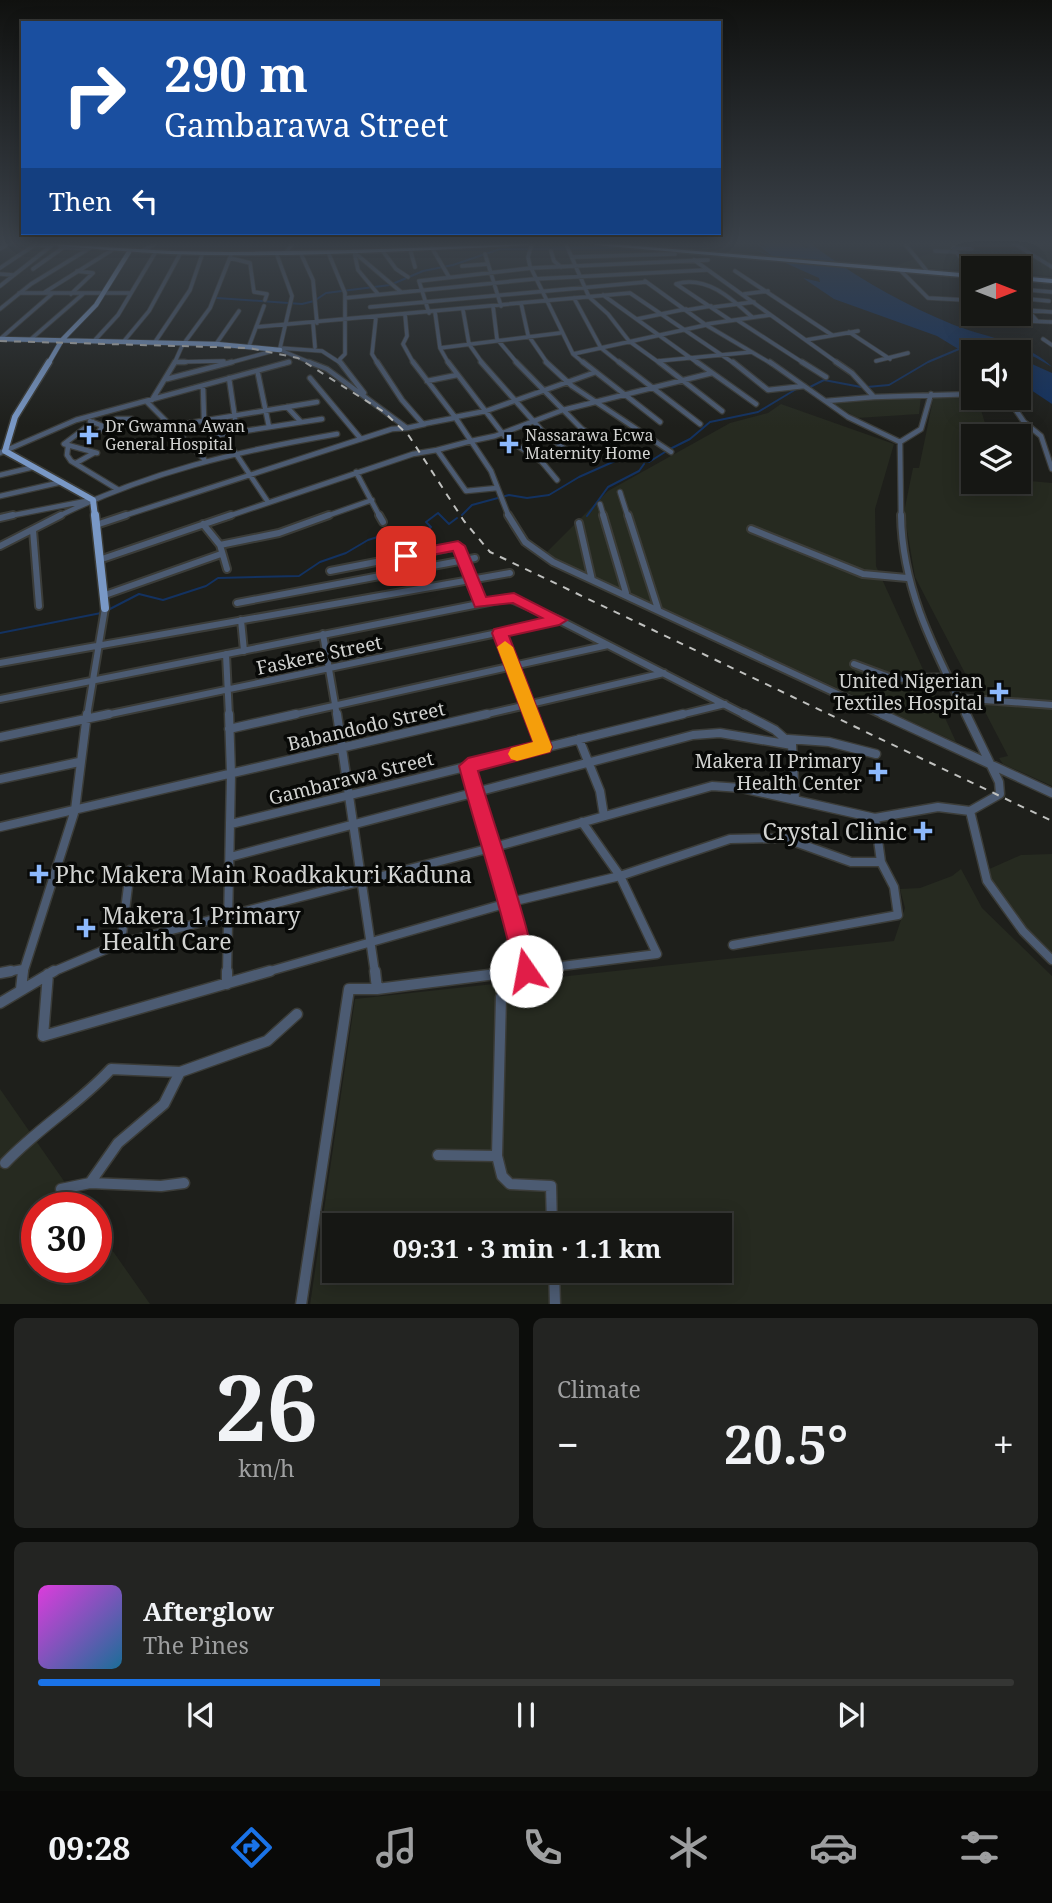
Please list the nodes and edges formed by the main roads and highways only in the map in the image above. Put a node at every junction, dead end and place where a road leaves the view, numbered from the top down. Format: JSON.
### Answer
{"nodes":[{"id":1,"x":93,"y":305,"type":"edge"},
{"id":2,"x":0,"y":339,"type":"edge"},
{"id":3,"x":62,"y":340,"type":"junction"},
{"id":4,"x":280,"y":349,"type":"road end"},
{"id":5,"x":2,"y":451,"type":"edge"},
{"id":6,"x":105,"y":612,"type":"road end"}],
"edges":[{"from":1,"to":3,"type":"main road"},
{"from":2,"to":3,"type":"main road"},
{"from":3,"to":4,"type":"main road"},
{"from":3,"to":5,"type":"main road"},
{"from":5,"to":6,"type":"main road"}]}
